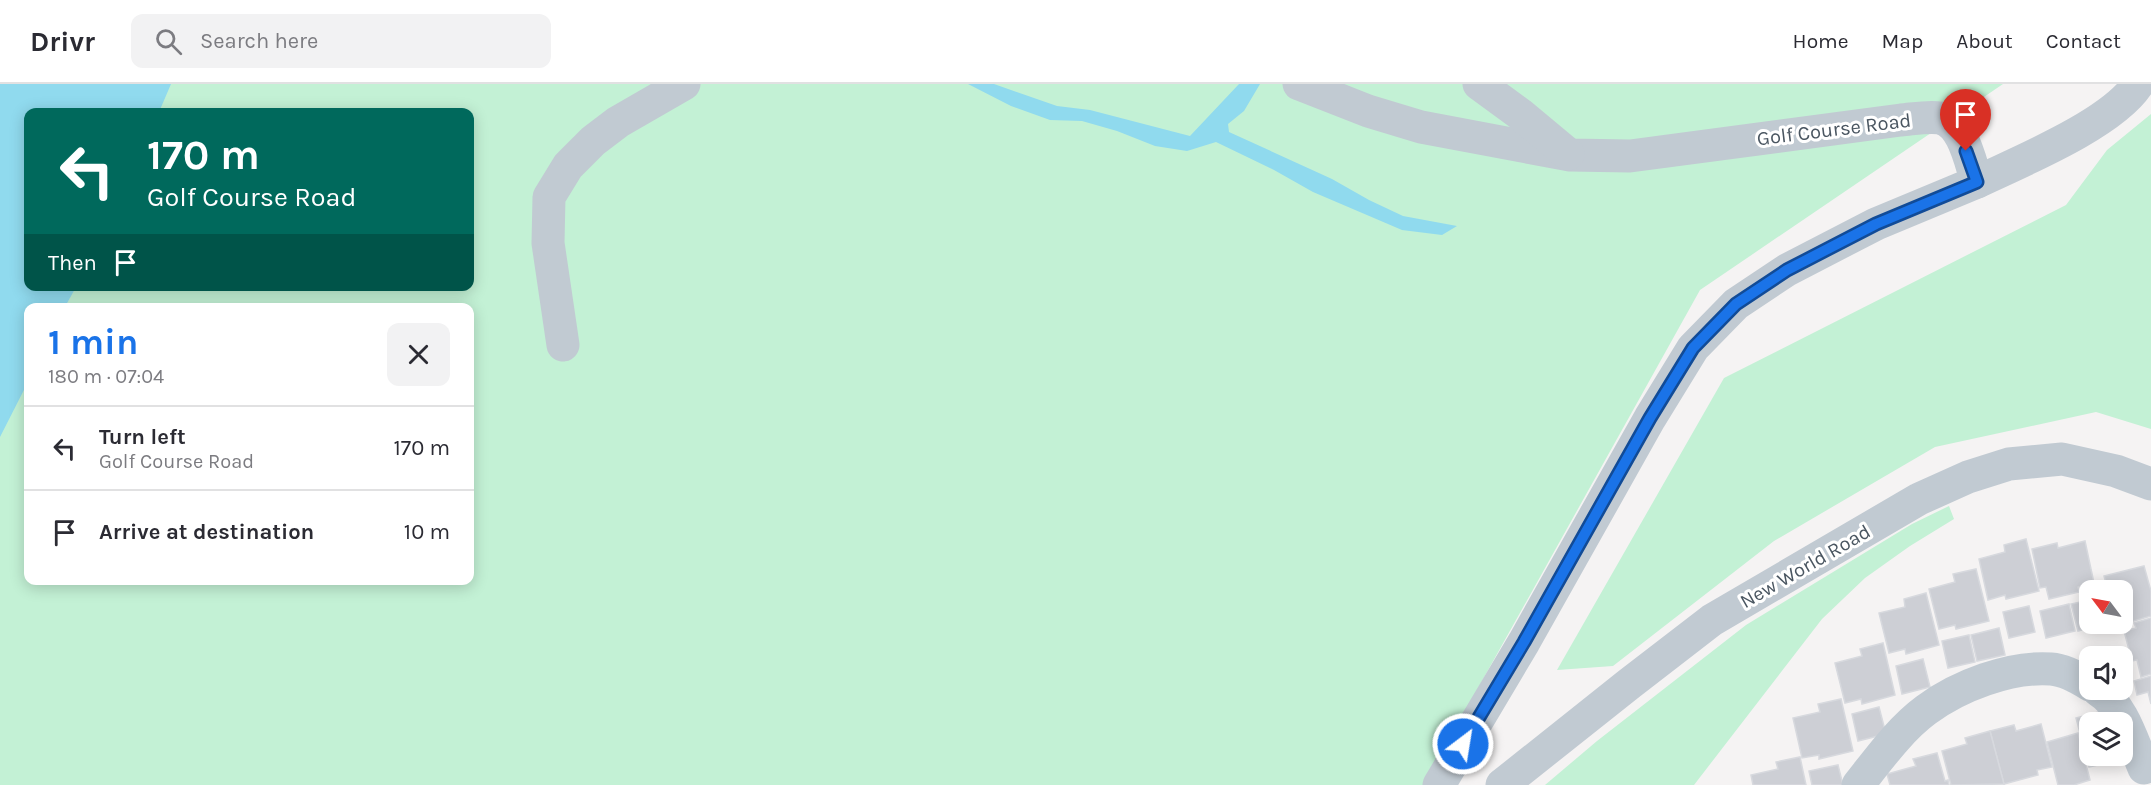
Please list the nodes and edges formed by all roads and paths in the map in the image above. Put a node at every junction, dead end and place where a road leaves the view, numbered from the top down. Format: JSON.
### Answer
{"nodes":[{"id":1,"x":684,"y":84,"type":"edge"},
{"id":2,"x":1299,"y":84,"type":"edge"},
{"id":3,"x":1479,"y":84,"type":"edge"},
{"id":4,"x":2138,"y":84,"type":"edge"},
{"id":5,"x":1570,"y":155,"type":"junction"},
{"id":6,"x":1977,"y":182,"type":"junction"},
{"id":7,"x":563,"y":345,"type":"dead end"},
{"id":8,"x":2151,"y":484,"type":"edge"},
{"id":9,"x":2079,"y":680,"type":"edge"},
{"id":10,"x":2109,"y":700,"type":"edge"},
{"id":11,"x":2144,"y":768,"type":"dead end"},
{"id":12,"x":1439,"y":785,"type":"edge"},
{"id":13,"x":1502,"y":785,"type":"edge"},
{"id":14,"x":1858,"y":785,"type":"edge"}],
"edges":[{"from":1,"to":7,"type":"street"},
{"from":2,"to":5,"type":"street","name":"Golf Course Road"},
{"from":3,"to":5,"type":"street"},
{"from":4,"to":6,"type":"street"},
{"from":5,"to":6,"type":"street","name":"Golf Course Road"},
{"from":6,"to":12,"type":"street"},
{"from":8,"to":13,"type":"street","name":"New World Road"},
{"from":9,"to":14,"type":"street"},
{"from":10,"to":11,"type":"street"}]}
